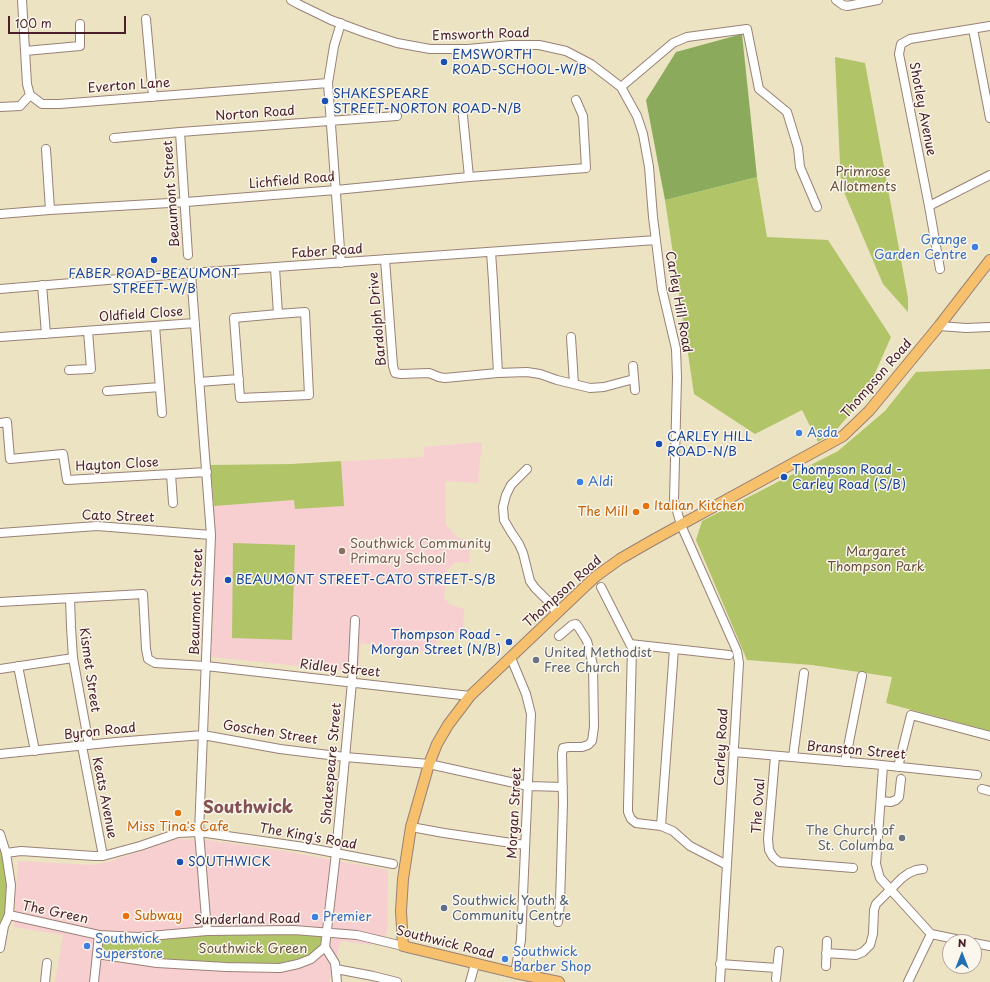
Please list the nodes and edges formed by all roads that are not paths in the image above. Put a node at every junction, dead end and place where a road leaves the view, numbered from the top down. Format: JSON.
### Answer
{"nodes":[{"id":1,"x":22,"y":0,"type":"edge"},
{"id":2,"x":291,"y":0,"type":"edge"},
{"id":3,"x":836,"y":0,"type":"edge"},
{"id":4,"x":878,"y":0,"type":"edge"},
{"id":5,"x":146,"y":19,"type":"dead end"},
{"id":6,"x":80,"y":24,"type":"dead end"},
{"id":7,"x":341,"y":24,"type":"junction"},
{"id":8,"x":990,"y":26,"type":"edge"},
{"id":9,"x":973,"y":29,"type":"junction"},
{"id":10,"x":25,"y":51,"type":"junction"},
{"id":11,"x":328,"y":83,"type":"junction"},
{"id":12,"x":621,"y":87,"type":"junction"},
{"id":13,"x":30,"y":95,"type":"junction"},
{"id":14,"x":153,"y":97,"type":"junction"},
{"id":15,"x":576,"y":100,"type":"dead end"},
{"id":16,"x":0,"y":108,"type":"edge"},
{"id":17,"x":397,"y":116,"type":"dead end"},
{"id":18,"x":463,"y":116,"type":"dead end"},
{"id":19,"x":990,"y":118,"type":"edge"},
{"id":20,"x":330,"y":120,"type":"junction"},
{"id":21,"x":180,"y":132,"type":"junction"},
{"id":22,"x":114,"y":138,"type":"dead end"},
{"id":23,"x":46,"y":149,"type":"dead end"},
{"id":24,"x":990,"y":175,"type":"edge"},
{"id":25,"x":469,"y":177,"type":"junction"},
{"id":26,"x":336,"y":190,"type":"junction"},
{"id":27,"x":184,"y":202,"type":"junction"},
{"id":28,"x":929,"y":206,"type":"junction"},
{"id":29,"x":817,"y":207,"type":"dead end"},
{"id":30,"x":50,"y":210,"type":"junction"},
{"id":31,"x":0,"y":214,"type":"edge"},
{"id":32,"x":656,"y":240,"type":"junction"},
{"id":33,"x":490,"y":252,"type":"junction"},
{"id":34,"x":188,"y":255,"type":"dead end"},
{"id":35,"x":385,"y":259,"type":"junction"},
{"id":36,"x":990,"y":260,"type":"edge"},
{"id":37,"x":341,"y":263,"type":"junction"},
{"id":38,"x":275,"y":268,"type":"junction"},
{"id":39,"x":940,"y":269,"type":"dead end"},
{"id":40,"x":191,"y":273,"type":"junction"},
{"id":41,"x":42,"y":285,"type":"junction"},
{"id":42,"x":0,"y":289,"type":"edge"},
{"id":43,"x":278,"y":314,"type":"junction"},
{"id":44,"x":195,"y":323,"type":"junction"},
{"id":45,"x":155,"y":326,"type":"junction"},
{"id":46,"x":939,"y":326,"type":"junction"},
{"id":47,"x":990,"y":327,"type":"edge"},
{"id":48,"x":88,"y":331,"type":"junction"},
{"id":49,"x":46,"y":334,"type":"junction"},
{"id":50,"x":0,"y":337,"type":"edge"},
{"id":51,"x":571,"y":337,"type":"dead end"},
{"id":52,"x":633,"y":366,"type":"dead end"},
{"id":53,"x":69,"y":370,"type":"dead end"},
{"id":54,"x":498,"y":373,"type":"junction"},
{"id":55,"x":239,"y":379,"type":"junction"},
{"id":56,"x":634,"y":379,"type":"junction"},
{"id":57,"x":199,"y":382,"type":"junction"},
{"id":58,"x":574,"y":384,"type":"junction"},
{"id":59,"x":160,"y":387,"type":"junction"},
{"id":60,"x":635,"y":390,"type":"dead end"},
{"id":61,"x":107,"y":391,"type":"dead end"},
{"id":62,"x":162,"y":413,"type":"dead end"},
{"id":63,"x":0,"y":423,"type":"edge"},
{"id":64,"x":527,"y":469,"type":"dead end"},
{"id":65,"x":207,"y":472,"type":"junction"},
{"id":66,"x":171,"y":474,"type":"junction"},
{"id":67,"x":173,"y":503,"type":"dead end"},
{"id":68,"x":681,"y":525,"type":"junction"},
{"id":69,"x":0,"y":533,"type":"edge"},
{"id":70,"x":211,"y":535,"type":"junction"},
{"id":71,"x":601,"y":587,"type":"dead end"},
{"id":72,"x":70,"y":598,"type":"junction"},
{"id":73,"x":0,"y":602,"type":"edge"},
{"id":74,"x":557,"y":613,"type":"junction"},
{"id":75,"x":355,"y":620,"type":"dead end"},
{"id":76,"x":559,"y":636,"type":"dead end"},
{"id":77,"x":630,"y":644,"type":"junction"},
{"id":78,"x":674,"y":649,"type":"junction"},
{"id":79,"x":728,"y":655,"type":"dead end"},
{"id":80,"x":73,"y":658,"type":"junction"},
{"id":81,"x":511,"y":658,"type":"junction"},
{"id":82,"x":18,"y":666,"type":"junction"},
{"id":83,"x":206,"y":666,"type":"junction"},
{"id":84,"x":0,"y":669,"type":"edge"},
{"id":85,"x":804,"y":673,"type":"dead end"},
{"id":86,"x":862,"y":676,"type":"dead end"},
{"id":87,"x":352,"y":682,"type":"junction"},
{"id":88,"x":470,"y":696,"type":"junction"},
{"id":89,"x":203,"y":734,"type":"junction"},
{"id":90,"x":990,"y":736,"type":"edge"},
{"id":91,"x":85,"y":746,"type":"junction"},
{"id":92,"x":35,"y":751,"type":"junction"},
{"id":93,"x":734,"y":752,"type":"junction"},
{"id":94,"x":0,"y":754,"type":"edge"},
{"id":95,"x":775,"y":756,"type":"junction"},
{"id":96,"x":345,"y":757,"type":"junction"},
{"id":97,"x":793,"y":757,"type":"junction"},
{"id":98,"x":845,"y":762,"type":"junction"},
{"id":99,"x":429,"y":764,"type":"junction"},
{"id":100,"x":883,"y":766,"type":"junction"},
{"id":101,"x":898,"y":767,"type":"junction"},
{"id":102,"x":977,"y":776,"type":"dead end"},
{"id":103,"x":901,"y":779,"type":"dead end"},
{"id":104,"x":528,"y":786,"type":"junction"},
{"id":105,"x":563,"y":787,"type":"junction"},
{"id":106,"x":982,"y":789,"type":"dead end"},
{"id":107,"x":990,"y":791,"type":"edge"},
{"id":108,"x":881,"y":801,"type":"junction"},
{"id":109,"x":661,"y":826,"type":"junction"},
{"id":110,"x":411,"y":827,"type":"junction"},
{"id":111,"x":200,"y":832,"type":"junction"},
{"id":112,"x":0,"y":834,"type":"edge"},
{"id":113,"x":525,"y":845,"type":"junction"},
{"id":114,"x":6,"y":853,"type":"junction"},
{"id":115,"x":336,"y":853,"type":"junction"},
{"id":116,"x":103,"y":856,"type":"junction"},
{"id":117,"x":393,"y":864,"type":"dead end"},
{"id":118,"x":727,"y":865,"type":"junction"},
{"id":119,"x":853,"y":868,"type":"dead end"},
{"id":120,"x":923,"y":869,"type":"dead end"},
{"id":121,"x":891,"y":890,"type":"junction"},
{"id":122,"x":9,"y":915,"type":"junction"},
{"id":123,"x":558,"y":922,"type":"dead end"},
{"id":124,"x":207,"y":931,"type":"junction"},
{"id":125,"x":326,"y":933,"type":"junction"},
{"id":126,"x":931,"y":934,"type":"junction"},
{"id":127,"x":99,"y":935,"type":"junction"},
{"id":128,"x":168,"y":935,"type":"joint"},
{"id":129,"x":942,"y":936,"type":"edge"},
{"id":130,"x":827,"y":941,"type":"dead end"},
{"id":131,"x":403,"y":946,"type":"junction"},
{"id":132,"x":325,"y":947,"type":"junction"},
{"id":133,"x":0,"y":948,"type":"edge"},
{"id":134,"x":779,"y":951,"type":"dead end"},
{"id":135,"x":826,"y":953,"type":"junction"},
{"id":136,"x":98,"y":954,"type":"junction"},
{"id":137,"x":47,"y":963,"type":"dead end"},
{"id":138,"x":475,"y":964,"type":"junction"},
{"id":139,"x":720,"y":964,"type":"junction"},
{"id":140,"x":826,"y":966,"type":"dead end"},
{"id":141,"x":777,"y":968,"type":"junction"},
{"id":142,"x":336,"y":969,"type":"junction"},
{"id":143,"x":515,"y":973,"type":"junction"},
{"id":144,"x":776,"y":979,"type":"dead end"},
{"id":145,"x":45,"y":982,"type":"edge"},
{"id":146,"x":94,"y":982,"type":"edge"},
{"id":147,"x":337,"y":982,"type":"edge"},
{"id":148,"x":397,"y":982,"type":"edge"},
{"id":149,"x":470,"y":982,"type":"edge"},
{"id":150,"x":556,"y":982,"type":"edge"},
{"id":151,"x":720,"y":982,"type":"edge"},
{"id":152,"x":908,"y":982,"type":"edge"}],
"edges":[{"from":1,"to":10,"type":"street"},
{"from":2,"to":7,"type":"street","name":"Emsworth Road"},
{"from":3,"to":4,"type":"street"},
{"from":5,"to":14,"type":"street"},
{"from":6,"to":10,"type":"street"},
{"from":7,"to":11,"type":"street"},
{"from":7,"to":12,"type":"street","name":"Emsworth Road"},
{"from":8,"to":9,"type":"street","name":"Shotley Avenue"},
{"from":9,"to":19,"type":"street"},
{"from":9,"to":28,"type":"street","name":"Shotley Avenue"},
{"from":10,"to":13,"type":"street"},
{"from":11,"to":14,"type":"street","name":"Everton Lane"},
{"from":11,"to":20,"type":"street"},
{"from":12,"to":29,"type":"street"},
{"from":12,"to":32,"type":"street","name":"Carley Hill Road"},
{"from":13,"to":14,"type":"street","name":"Everton Lane"},
{"from":13,"to":16,"type":"street"},
{"from":15,"to":25,"type":"street","name":"Lichfield Road"},
{"from":17,"to":20,"type":"street","name":"Norton Road"},
{"from":18,"to":25,"type":"street"},
{"from":20,"to":21,"type":"street","name":"Norton Road"},
{"from":20,"to":26,"type":"street"},
{"from":21,"to":22,"type":"street","name":"Norton Road"},
{"from":21,"to":27,"type":"street","name":"Beaumont Street"},
{"from":23,"to":30,"type":"street"},
{"from":24,"to":28,"type":"street"},
{"from":25,"to":26,"type":"street","name":"Lichfield Road"},
{"from":26,"to":27,"type":"street","name":"Lichfield Road"},
{"from":26,"to":37,"type":"street"},
{"from":27,"to":30,"type":"street","name":"Lichfield Road"},
{"from":27,"to":34,"type":"street","name":"Beaumont Street"},
{"from":28,"to":39,"type":"street","name":"Shotley Avenue"},
{"from":30,"to":31,"type":"street","name":"Lichfield Road"},
{"from":32,"to":33,"type":"street","name":"Faber Road"},
{"from":32,"to":68,"type":"street","name":"Carley Hill Road"},
{"from":33,"to":35,"type":"street","name":"Faber Road"},
{"from":33,"to":54,"type":"street"},
{"from":35,"to":37,"type":"street","name":"Faber Road"},
{"from":35,"to":54,"type":"street","name":"Bardolph Drive"},
{"from":36,"to":46,"type":"main road","name":"Thompson Road"},
{"from":37,"to":38,"type":"street","name":"Faber Road"},
{"from":38,"to":40,"type":"street","name":"Faber Road"},
{"from":38,"to":43,"type":"street"},
{"from":40,"to":41,"type":"street","name":"Faber Road"},
{"from":40,"to":44,"type":"street","name":"Beaumont Street"},
{"from":41,"to":42,"type":"street","name":"Faber Road"},
{"from":41,"to":49,"type":"street"},
{"from":43,"to":55,"type":"street"},
{"from":43,"to":55,"type":"street"},
{"from":44,"to":45,"type":"street","name":"Oldfield Close"},
{"from":44,"to":57,"type":"street","name":"Beaumont Street"},
{"from":45,"to":48,"type":"street","name":"Oldfield Close"},
{"from":45,"to":59,"type":"street"},
{"from":46,"to":47,"type":"street"},
{"from":46,"to":68,"type":"main road","name":"Thompson Road"},
{"from":48,"to":49,"type":"street","name":"Oldfield Close"},
{"from":48,"to":53,"type":"street","name":"Oldfield Close"},
{"from":49,"to":50,"type":"street","name":"Oldfield Close"},
{"from":51,"to":58,"type":"street"},
{"from":52,"to":56,"type":"street"},
{"from":54,"to":58,"type":"street","name":"Bardolph Drive"},
{"from":55,"to":57,"type":"street"},
{"from":56,"to":58,"type":"street","name":"Bardolph Drive"},
{"from":56,"to":60,"type":"street"},
{"from":57,"to":65,"type":"street","name":"Beaumont Street"},
{"from":59,"to":61,"type":"street"},
{"from":59,"to":62,"type":"street"},
{"from":63,"to":66,"type":"street","name":"Hayton Close"},
{"from":64,"to":74,"type":"street"},
{"from":65,"to":66,"type":"street","name":"Hayton Close"},
{"from":65,"to":70,"type":"street","name":"Beaumont Street"},
{"from":66,"to":67,"type":"street","name":"Hayton Close"},
{"from":68,"to":74,"type":"main road","name":"Thompson Road"},
{"from":68,"to":93,"type":"street","name":"Carley Road"},
{"from":69,"to":70,"type":"street","name":"Cato Street"},
{"from":70,"to":83,"type":"street","name":"Beaumont Street"},
{"from":71,"to":77,"type":"street"},
{"from":72,"to":73,"type":"street"},
{"from":72,"to":80,"type":"street","name":"Kismet Street"},
{"from":72,"to":83,"type":"street","name":"Ridley Street"},
{"from":74,"to":81,"type":"main road","name":"Thompson Road"},
{"from":75,"to":87,"type":"street","name":"Shakespeare Street"},
{"from":76,"to":105,"type":"street"},
{"from":77,"to":78,"type":"street"},
{"from":77,"to":109,"type":"street"},
{"from":78,"to":79,"type":"street"},
{"from":78,"to":109,"type":"street"},
{"from":80,"to":82,"type":"street"},
{"from":80,"to":91,"type":"street","name":"Kismet Street"},
{"from":81,"to":88,"type":"main road","name":"Thompson Road"},
{"from":81,"to":104,"type":"street","name":"Morgan Street"},
{"from":82,"to":84,"type":"street"},
{"from":82,"to":92,"type":"street"},
{"from":83,"to":87,"type":"street","name":"Ridley Street"},
{"from":83,"to":89,"type":"street","name":"Beaumont Street"},
{"from":85,"to":97,"type":"street"},
{"from":86,"to":98,"type":"street"},
{"from":87,"to":88,"type":"street","name":"Ridley Street"},
{"from":87,"to":96,"type":"street","name":"Shakespeare Street"},
{"from":88,"to":99,"type":"main road","name":"Thompson Road"},
{"from":89,"to":91,"type":"street","name":"Byron Road"},
{"from":89,"to":96,"type":"street","name":"Goschen Street"},
{"from":89,"to":111,"type":"street","name":"Beaumont Street"},
{"from":90,"to":101,"type":"street"},
{"from":91,"to":92,"type":"street","name":"Byron Road"},
{"from":91,"to":116,"type":"street","name":"Keats Avenue"},
{"from":92,"to":94,"type":"street","name":"Byron Road"},
{"from":93,"to":95,"type":"street","name":"Branston Street"},
{"from":93,"to":118,"type":"street","name":"Carley Road"},
{"from":95,"to":97,"type":"street","name":"Branston Street"},
{"from":95,"to":119,"type":"street","name":"The Oval"},
{"from":96,"to":99,"type":"street","name":"Goschen Street"},
{"from":96,"to":115,"type":"street","name":"Shakespeare Street"},
{"from":97,"to":98,"type":"street","name":"Branston Street"},
{"from":98,"to":100,"type":"street","name":"Branston Street"},
{"from":99,"to":104,"type":"street","name":"Goschen Street"},
{"from":99,"to":110,"type":"main road","name":"Thompson Road"},
{"from":100,"to":101,"type":"street","name":"Branston Street"},
{"from":100,"to":108,"type":"street"},
{"from":101,"to":102,"type":"street","name":"Branston Street"},
{"from":103,"to":108,"type":"street"},
{"from":104,"to":105,"type":"street","name":"Goschen Street"},
{"from":104,"to":113,"type":"street","name":"Morgan Street"},
{"from":105,"to":123,"type":"street"},
{"from":106,"to":107,"type":"street"},
{"from":108,"to":121,"type":"street"},
{"from":109,"to":118,"type":"street"},
{"from":110,"to":113,"type":"street"},
{"from":110,"to":131,"type":"main road","name":"Thompson Road"},
{"from":111,"to":115,"type":"street","name":"The King's Road"},
{"from":111,"to":116,"type":"street","name":"The King's Road"},
{"from":111,"to":124,"type":"street","name":"Beaumont Street"},
{"from":112,"to":114,"type":"street"},
{"from":113,"to":143,"type":"street","name":"Morgan Street"},
{"from":114,"to":116,"type":"street","name":"The King's Road"},
{"from":114,"to":122,"type":"street"},
{"from":115,"to":117,"type":"street","name":"The King's Road"},
{"from":115,"to":125,"type":"street","name":"Shakespeare Street"},
{"from":118,"to":139,"type":"street","name":"Carley Road"},
{"from":120,"to":121,"type":"street"},
{"from":121,"to":126,"type":"street"},
{"from":121,"to":135,"type":"street"},
{"from":122,"to":127,"type":"street","name":"The Green"},
{"from":122,"to":133,"type":"street"},
{"from":124,"to":125,"type":"street","name":"Sunderland Road"},
{"from":124,"to":128,"type":"street","name":"Sunderland Road"},
{"from":125,"to":131,"type":"street","name":"Southwick Road"},
{"from":125,"to":132,"type":"street"},
{"from":126,"to":129,"type":"street"},
{"from":126,"to":152,"type":"street"},
{"from":127,"to":128,"type":"street","name":"The Green"},
{"from":127,"to":136,"type":"street"},
{"from":130,"to":135,"type":"street"},
{"from":131,"to":138,"type":"main road","name":"Southwick Road"},
{"from":132,"to":136,"type":"street"},
{"from":132,"to":142,"type":"street"},
{"from":134,"to":141,"type":"street"},
{"from":135,"to":140,"type":"street"},
{"from":136,"to":146,"type":"street"},
{"from":137,"to":145,"type":"street"},
{"from":138,"to":143,"type":"main road","name":"Southwick Road"},
{"from":138,"to":149,"type":"street"},
{"from":139,"to":141,"type":"street"},
{"from":139,"to":151,"type":"street","name":"Carley Road"},
{"from":141,"to":144,"type":"street"},
{"from":142,"to":147,"type":"street"},
{"from":142,"to":148,"type":"street"},
{"from":143,"to":150,"type":"main road","name":"Southwick Road"}]}
